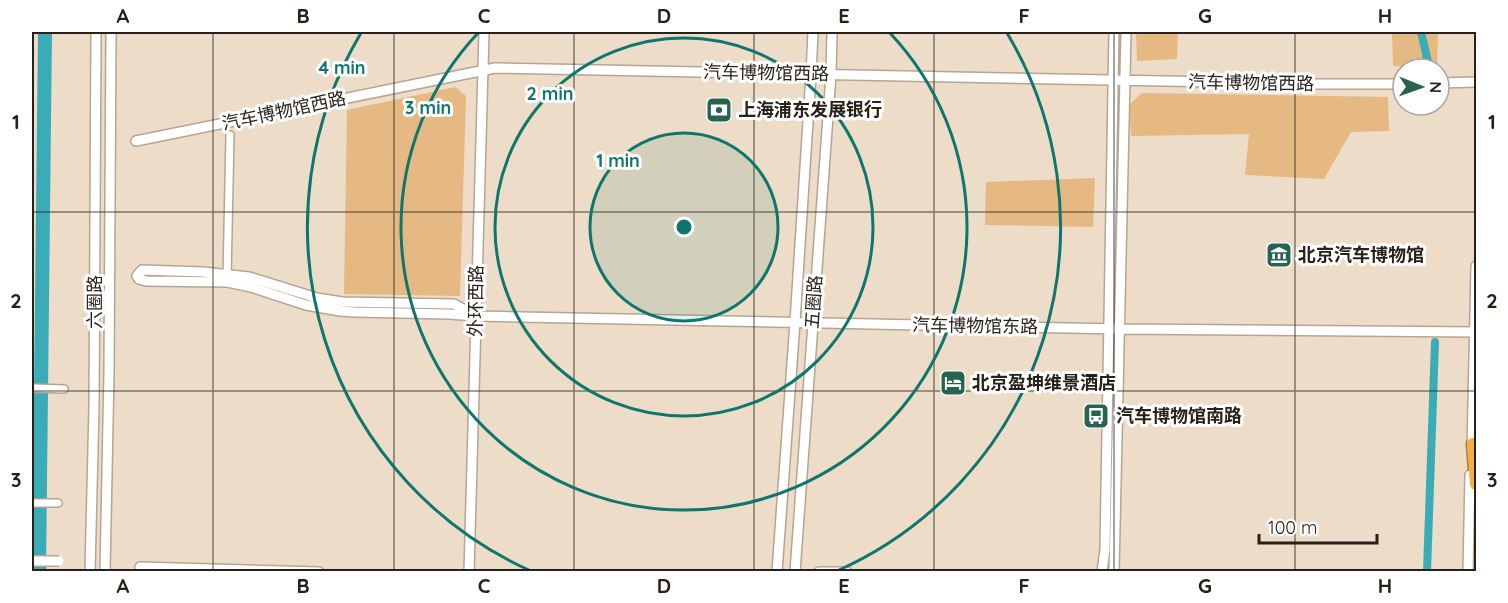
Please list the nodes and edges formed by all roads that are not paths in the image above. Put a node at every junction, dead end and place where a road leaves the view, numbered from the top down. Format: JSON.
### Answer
{"nodes":[{"id":1,"x":96,"y":32,"type":"edge"},
{"id":2,"x":111,"y":32,"type":"edge"},
{"id":3,"x":483,"y":32,"type":"edge"},
{"id":4,"x":813,"y":32,"type":"edge"},
{"id":5,"x":832,"y":32,"type":"edge"},
{"id":6,"x":1114,"y":32,"type":"edge"},
{"id":7,"x":1126,"y":32,"type":"edge"},
{"id":8,"x":482,"y":70,"type":"junction"},
{"id":9,"x":811,"y":75,"type":"junction"},
{"id":10,"x":831,"y":75,"type":"junction"},
{"id":11,"x":1113,"y":80,"type":"junction"},
{"id":12,"x":1125,"y":80,"type":"junction"},
{"id":13,"x":1476,"y":82,"type":"edge"},
{"id":14,"x":1451,"y":83,"type":"edge"},
{"id":15,"x":1391,"y":84,"type":"edge"},
{"id":16,"x":230,"y":135,"type":"dead end"},
{"id":17,"x":135,"y":141,"type":"dead end"},
{"id":18,"x":1476,"y":266,"type":"edge"},
{"id":19,"x":227,"y":278,"type":"junction"},
{"id":20,"x":476,"y":316,"type":"junction"},
{"id":21,"x":795,"y":322,"type":"junction"},
{"id":22,"x":813,"y":323,"type":"junction"},
{"id":23,"x":1108,"y":328,"type":"junction"},
{"id":24,"x":1120,"y":329,"type":"junction"},
{"id":25,"x":1475,"y":332,"type":"edge"},
{"id":26,"x":32,"y":388,"type":"edge"},
{"id":27,"x":64,"y":389,"type":"dead end"},
{"id":28,"x":1473,"y":444,"type":"junction"},
{"id":29,"x":1476,"y":484,"type":"edge"},
{"id":30,"x":32,"y":503,"type":"edge"},
{"id":31,"x":58,"y":503,"type":"dead end"},
{"id":32,"x":32,"y":561,"type":"edge"},
{"id":33,"x":60,"y":561,"type":"dead end"},
{"id":34,"x":140,"y":567,"type":"dead end"},
{"id":35,"x":90,"y":572,"type":"edge"},
{"id":36,"x":105,"y":572,"type":"edge"},
{"id":37,"x":320,"y":572,"type":"edge"},
{"id":38,"x":469,"y":572,"type":"edge"},
{"id":39,"x":777,"y":572,"type":"edge"},
{"id":40,"x":795,"y":572,"type":"edge"},
{"id":41,"x":819,"y":572,"type":"edge"},
{"id":42,"x":847,"y":572,"type":"edge"},
{"id":43,"x":1102,"y":572,"type":"edge"},
{"id":44,"x":1114,"y":572,"type":"edge"},
{"id":45,"x":1468,"y":572,"type":"edge"}],
"edges":[{"from":1,"to":35,"type":"street","name":"六圈路"},
{"from":2,"to":36,"type":"street","name":"六圈路"},
{"from":3,"to":8,"type":"street","name":"外环西路"},
{"from":4,"to":9,"type":"street","name":"五圈路"},
{"from":5,"to":10,"type":"street","name":"五圈路"},
{"from":6,"to":11,"type":"street"},
{"from":7,"to":12,"type":"street"},
{"from":8,"to":9,"type":"street","name":"汽车博物馆西路"},
{"from":8,"to":17,"type":"street","name":"汽车博物馆西路"},
{"from":8,"to":20,"type":"street","name":"外环西路"},
{"from":9,"to":10,"type":"street","name":"汽车博物馆西路"},
{"from":9,"to":21,"type":"street","name":"五圈路"},
{"from":10,"to":11,"type":"street","name":"汽车博物馆西路"},
{"from":10,"to":22,"type":"street","name":"五圈路"},
{"from":11,"to":12,"type":"street","name":"汽车博物馆西路"},
{"from":11,"to":23,"type":"street"},
{"from":12,"to":15,"type":"street","name":"汽车博物馆西路"},
{"from":12,"to":24,"type":"street"},
{"from":13,"to":14,"type":"street"},
{"from":16,"to":19,"type":"street"},
{"from":18,"to":25,"type":"street"},
{"from":19,"to":19,"type":"street"},
{"from":19,"to":20,"type":"street"},
{"from":20,"to":21,"type":"street","name":"汽车博物馆东路"},
{"from":20,"to":38,"type":"street","name":"外环西路"},
{"from":21,"to":22,"type":"street","name":"汽车博物馆东路"},
{"from":21,"to":39,"type":"street","name":"五圈路"},
{"from":22,"to":23,"type":"street","name":"汽车博物馆东路"},
{"from":22,"to":40,"type":"street","name":"五圈路"},
{"from":23,"to":24,"type":"street","name":"汽车博物馆东路"},
{"from":23,"to":43,"type":"street"},
{"from":24,"to":25,"type":"street","name":"汽车博物馆东路"},
{"from":24,"to":44,"type":"street"},
{"from":25,"to":28,"type":"street"},
{"from":26,"to":27,"type":"street"},
{"from":28,"to":29,"type":"highway"},
{"from":28,"to":45,"type":"street"},
{"from":30,"to":31,"type":"street"},
{"from":32,"to":33,"type":"street","bridge":true},
{"from":34,"to":37,"type":"street"},
{"from":41,"to":42,"type":"street"}]}
